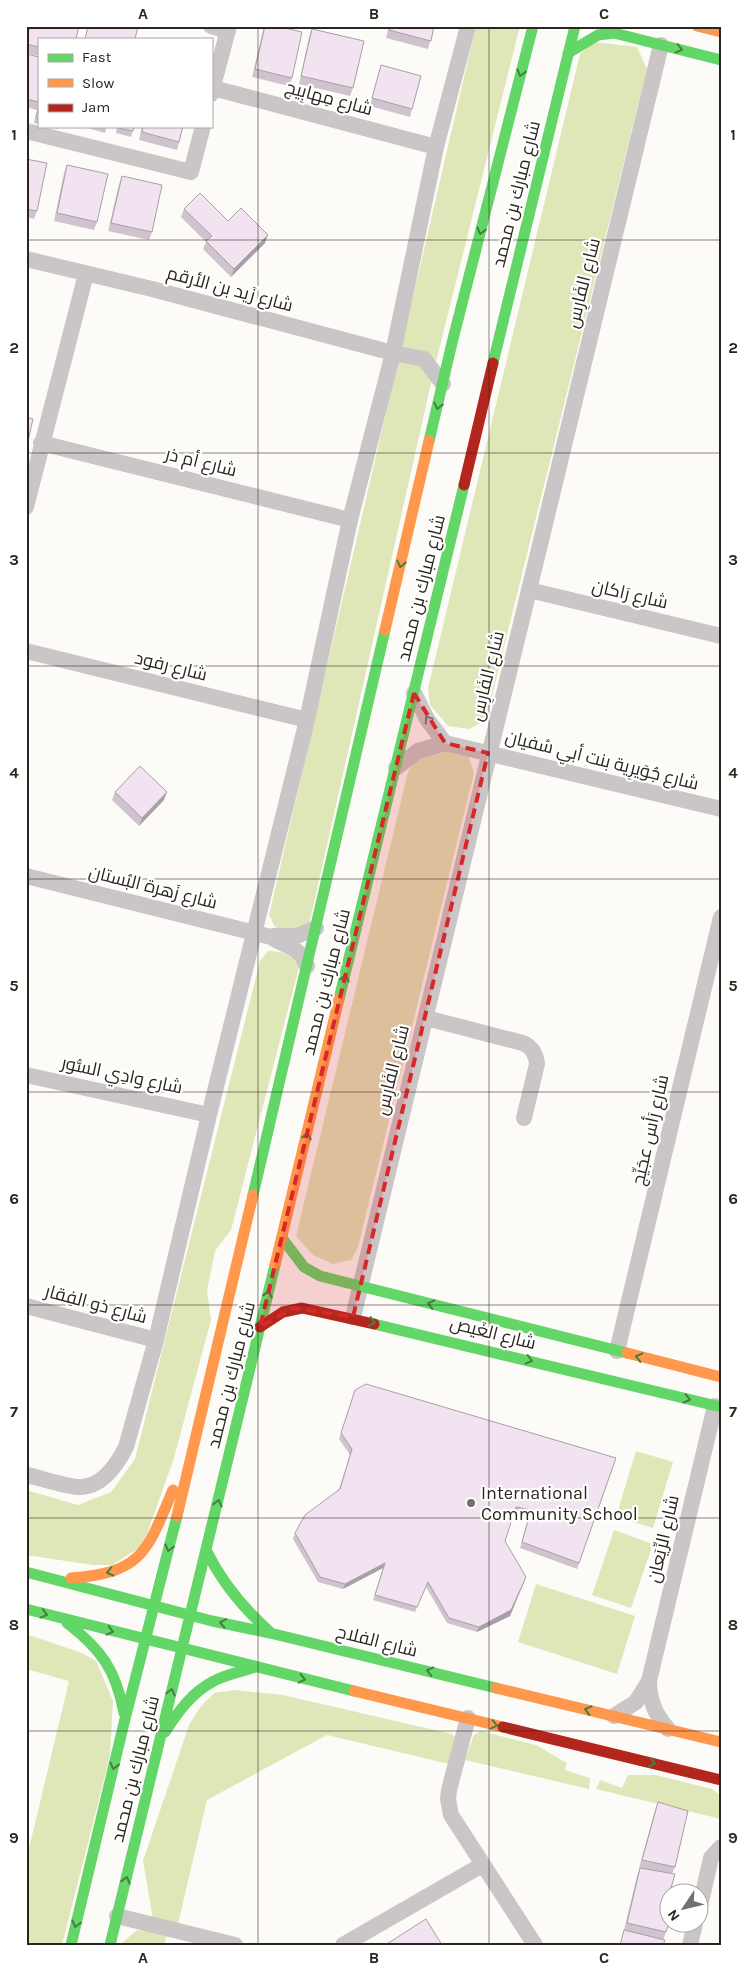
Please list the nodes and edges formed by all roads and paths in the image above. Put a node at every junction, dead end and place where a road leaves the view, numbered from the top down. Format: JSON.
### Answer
{"nodes":[{"id":1,"x":211,"y":26,"type":"edge"},
{"id":2,"x":468,"y":26,"type":"edge"},
{"id":3,"x":533,"y":26,"type":"edge"},
{"id":4,"x":575,"y":26,"type":"edge"},
{"id":5,"x":697,"y":26,"type":"edge"},
{"id":6,"x":229,"y":28,"type":"edge"},
{"id":7,"x":721,"y":32,"type":"edge"},
{"id":8,"x":661,"y":45,"type":"junction"},
{"id":9,"x":568,"y":53,"type":"junction"},
{"id":10,"x":721,"y":60,"type":"edge"},
{"id":11,"x":212,"y":91,"type":"edge"},
{"id":12,"x":202,"y":128,"type":"edge"},
{"id":13,"x":26,"y":131,"type":"edge"},
{"id":14,"x":436,"y":147,"type":"junction"},
{"id":15,"x":26,"y":259,"type":"edge"},
{"id":16,"x":86,"y":274,"type":"junction"},
{"id":17,"x":452,"y":343,"type":"junction"},
{"id":18,"x":393,"y":353,"type":"junction"},
{"id":19,"x":424,"y":359,"type":"junction"},
{"id":20,"x":443,"y":384,"type":"junction"},
{"id":21,"x":41,"y":443,"type":"junction"},
{"id":22,"x":26,"y":507,"type":"edge"},
{"id":23,"x":350,"y":520,"type":"junction"},
{"id":24,"x":529,"y":590,"type":"junction"},
{"id":25,"x":721,"y":636,"type":"edge"},
{"id":26,"x":26,"y":651,"type":"edge"},
{"id":27,"x":414,"y":694,"type":"junction"},
{"id":28,"x":306,"y":720,"type":"junction"},
{"id":29,"x":445,"y":743,"type":"junction"},
{"id":30,"x":488,"y":753,"type":"junction"},
{"id":31,"x":396,"y":768,"type":"junction"},
{"id":32,"x":721,"y":809,"type":"edge"},
{"id":33,"x":26,"y":876,"type":"edge"},
{"id":34,"x":721,"y":917,"type":"edge"},
{"id":35,"x":316,"y":928,"type":"junction"},
{"id":36,"x":254,"y":932,"type":"junction"},
{"id":37,"x":271,"y":937,"type":"junction"},
{"id":38,"x":307,"y":966,"type":"junction"},
{"id":39,"x":426,"y":1018,"type":"junction"},
{"id":40,"x":26,"y":1076,"type":"edge"},
{"id":41,"x":209,"y":1114,"type":"junction"},
{"id":42,"x":524,"y":1118,"type":"dead end"},
{"id":43,"x":282,"y":1238,"type":"junction"},
{"id":44,"x":360,"y":1286,"type":"junction"},
{"id":45,"x":26,"y":1306,"type":"edge"},
{"id":46,"x":353,"y":1317,"type":"junction"},
{"id":47,"x":260,"y":1327,"type":"junction"},
{"id":48,"x":156,"y":1340,"type":"junction"},
{"id":49,"x":617,"y":1351,"type":"junction"},
{"id":50,"x":721,"y":1376,"type":"edge"},
{"id":51,"x":718,"y":1406,"type":"edge"},
{"id":52,"x":198,"y":1433,"type":"junction"},
{"id":53,"x":26,"y":1475,"type":"edge"},
{"id":54,"x":206,"y":1550,"type":"junction"},
{"id":55,"x":26,"y":1572,"type":"edge"},
{"id":56,"x":57,"y":1580,"type":"junction"},
{"id":57,"x":155,"y":1606,"type":"junction"},
{"id":58,"x":26,"y":1609,"type":"edge"},
{"id":59,"x":189,"y":1615,"type":"junction"},
{"id":60,"x":62,"y":1619,"type":"junction"},
{"id":61,"x":270,"y":1633,"type":"junction"},
{"id":62,"x":146,"y":1640,"type":"junction"},
{"id":63,"x":181,"y":1649,"type":"junction"},
{"id":64,"x":255,"y":1667,"type":"junction"},
{"id":65,"x":649,"y":1681,"type":"junction"},
{"id":66,"x":614,"y":1716,"type":"junction"},
{"id":67,"x":468,"y":1718,"type":"junction"},
{"id":68,"x":125,"y":1719,"type":"junction"},
{"id":69,"x":668,"y":1729,"type":"junction"},
{"id":70,"x":160,"y":1739,"type":"junction"},
{"id":71,"x":721,"y":1742,"type":"edge"},
{"id":72,"x":720,"y":1780,"type":"edge"},
{"id":73,"x":721,"y":1846,"type":"edge"},
{"id":74,"x":482,"y":1865,"type":"junction"},
{"id":75,"x":705,"y":1884,"type":"edge"},
{"id":76,"x":117,"y":1916,"type":"junction"},
{"id":77,"x":71,"y":1945,"type":"edge"},
{"id":78,"x":110,"y":1945,"type":"edge"},
{"id":79,"x":236,"y":1945,"type":"edge"},
{"id":80,"x":343,"y":1945,"type":"edge"},
{"id":81,"x":535,"y":1945,"type":"edge"}],
"edges":[{"from":1,"to":6,"type":"street"},
{"from":2,"to":14,"type":"street"},
{"from":3,"to":17,"type":"main road","name":"شارع مبارك بن محمد","one_way":true},
{"from":4,"to":9,"type":"main road","name":"شارع مبارك بن محمد"},
{"from":5,"to":7,"type":"main road"},
{"from":6,"to":11,"type":"street"},
{"from":8,"to":9,"type":"main road"},
{"from":8,"to":10,"type":"main road","one_way":true},
{"from":8,"to":24,"type":"street","name":"شارع الفَارِس"},
{"from":9,"to":27,"type":"main road","name":"شارع مبارك بن محمد"},
{"from":11,"to":14,"type":"street","name":"شارع مِهابِيج"},
{"from":12,"to":13,"type":"street"},
{"from":14,"to":18,"type":"street"},
{"from":15,"to":16,"type":"street","name":"شارع زَيد بن الأرقم"},
{"from":16,"to":18,"type":"street","name":"شارع زَيد بن الأرقم"},
{"from":16,"to":21,"type":"street"},
{"from":17,"to":19,"type":"street"},
{"from":17,"to":20,"type":"main road","name":"شارع مبارك بن محمد"},
{"from":18,"to":19,"type":"street","name":"شارع زَيد بن الأرقم"},
{"from":18,"to":23,"type":"street"},
{"from":19,"to":20,"type":"street"},
{"from":20,"to":35,"type":"main road","name":"شارع مبارك بن محمد","one_way":true},
{"from":21,"to":22,"type":"street"},
{"from":21,"to":23,"type":"street","name":"شارع أم ذر"},
{"from":23,"to":28,"type":"street"},
{"from":24,"to":25,"type":"street","name":"شارع رَاكان"},
{"from":24,"to":30,"type":"street","name":"شارع الفَارِس"},
{"from":26,"to":28,"type":"street","name":"شارع رفود"},
{"from":29,"to":27,"type":"street","one_way":true},
{"from":27,"to":31,"type":"main road","name":"شارع مبارك بن محمد"},
{"from":28,"to":36,"type":"street"},
{"from":29,"to":30,"type":"street","name":"شارع جُوَيرِية بنت أبي سُفيان"},
{"from":29,"to":31,"type":"street","name":"شارع جُوَيرِية بنت أبي سُفيان"},
{"from":30,"to":32,"type":"street","name":"شارع جُوَيرِية بنت أبي سُفيان"},
{"from":30,"to":39,"type":"street","name":"شارع الفَارِس"},
{"from":43,"to":31,"type":"main road","name":"شارع مبارك بن محمد","one_way":true},
{"from":33,"to":36,"type":"street","name":"شارع زَهرة البُستان"},
{"from":34,"to":49,"type":"street","name":"شارع رَأس عجَيِّج"},
{"from":35,"to":37,"type":"street","name":"شارع زَهرة البُستان"},
{"from":35,"to":38,"type":"main road","name":"شارع مبارك بن محمد"},
{"from":36,"to":37,"type":"street","name":"شارع زَهرة البُستان"},
{"from":36,"to":41,"type":"street"},
{"from":37,"to":38,"type":"street","name":"شارع زَهرة البُستان"},
{"from":38,"to":52,"type":"main road","name":"شارع مبارك بن محمد"},
{"from":39,"to":42,"type":"street"},
{"from":39,"to":44,"type":"street","name":"شارع الفَارِس"},
{"from":40,"to":41,"type":"street","name":"شارع وادِي السُّور"},
{"from":41,"to":48,"type":"street"},
{"from":43,"to":44,"type":"main road","name":"شارع الغَيص"},
{"from":47,"to":43,"type":"main road","name":"شارع مبارك بن محمد","one_way":true},
{"from":44,"to":46,"type":"street","name":"شارع الفَارِس"},
{"from":49,"to":44,"type":"main road","name":"شارع الغَيص","one_way":true},
{"from":45,"to":48,"type":"street","name":"شارع ذو الفِقار"},
{"from":46,"to":47,"type":"main road","name":"شارع الغَيص"},
{"from":46,"to":51,"type":"main road","name":"شارع الغَيص","one_way":true},
{"from":54,"to":47,"type":"main road","name":"شارع مبارك بن محمد","one_way":true},
{"from":48,"to":53,"type":"street"},
{"from":50,"to":49,"type":"main road","name":"شارع الغَيص","one_way":true},
{"from":51,"to":65,"type":"street","name":"شارع الرِّيَعان"},
{"from":52,"to":56,"type":"main road","one_way":true},
{"from":52,"to":57,"type":"main road","name":"شارع مبارك بن محمد","one_way":true},
{"from":54,"to":59,"type":"main road","name":"شارع مبارك بن محمد"},
{"from":54,"to":61,"type":"main road"},
{"from":55,"to":56,"type":"main road","name":"شارع الفلاح"},
{"from":56,"to":57,"type":"main road","name":"شارع الفلاح"},
{"from":57,"to":59,"type":"main road","name":"شارع الفلاح"},
{"from":57,"to":62,"type":"main road","name":"شارع مبارك بن محمد"},
{"from":58,"to":60,"type":"main road","one_way":true},
{"from":61,"to":59,"type":"main road","name":"شارع الفلاح","one_way":true},
{"from":59,"to":63,"type":"main road","name":"شارع مبارك بن محمد"},
{"from":60,"to":62,"type":"main road","one_way":true},
{"from":60,"to":68,"type":"main road"},
{"from":66,"to":61,"type":"main road","name":"شارع الفلاح","one_way":true},
{"from":62,"to":63,"type":"main road"},
{"from":62,"to":68,"type":"main road","name":"شارع مبارك بن محمد"},
{"from":63,"to":64,"type":"main road"},
{"from":70,"to":63,"type":"main road","name":"شارع مبارك بن محمد","one_way":true},
{"from":64,"to":67,"type":"main road","one_way":true},
{"from":64,"to":70,"type":"main road"},
{"from":65,"to":66,"type":"street","name":"شارع الرِّيَعان"},
{"from":65,"to":69,"type":"street","name":"شارع الرِّيَعان"},
{"from":66,"to":69,"type":"main road","name":"شارع الفلاح"},
{"from":67,"to":72,"type":"main road","one_way":true},
{"from":67,"to":74,"type":"street"},
{"from":68,"to":77,"type":"main road","name":"شارع مبارك بن محمد","one_way":true},
{"from":69,"to":71,"type":"main road","name":"شارع الفلاح"},
{"from":76,"to":70,"type":"main road","name":"شارع مبارك بن محمد","one_way":true},
{"from":73,"to":75,"type":"street"},
{"from":74,"to":80,"type":"street"},
{"from":74,"to":81,"type":"street"},
{"from":76,"to":78,"type":"main road","name":"شارع مبارك بن محمد"},
{"from":76,"to":79,"type":"street"}]}
